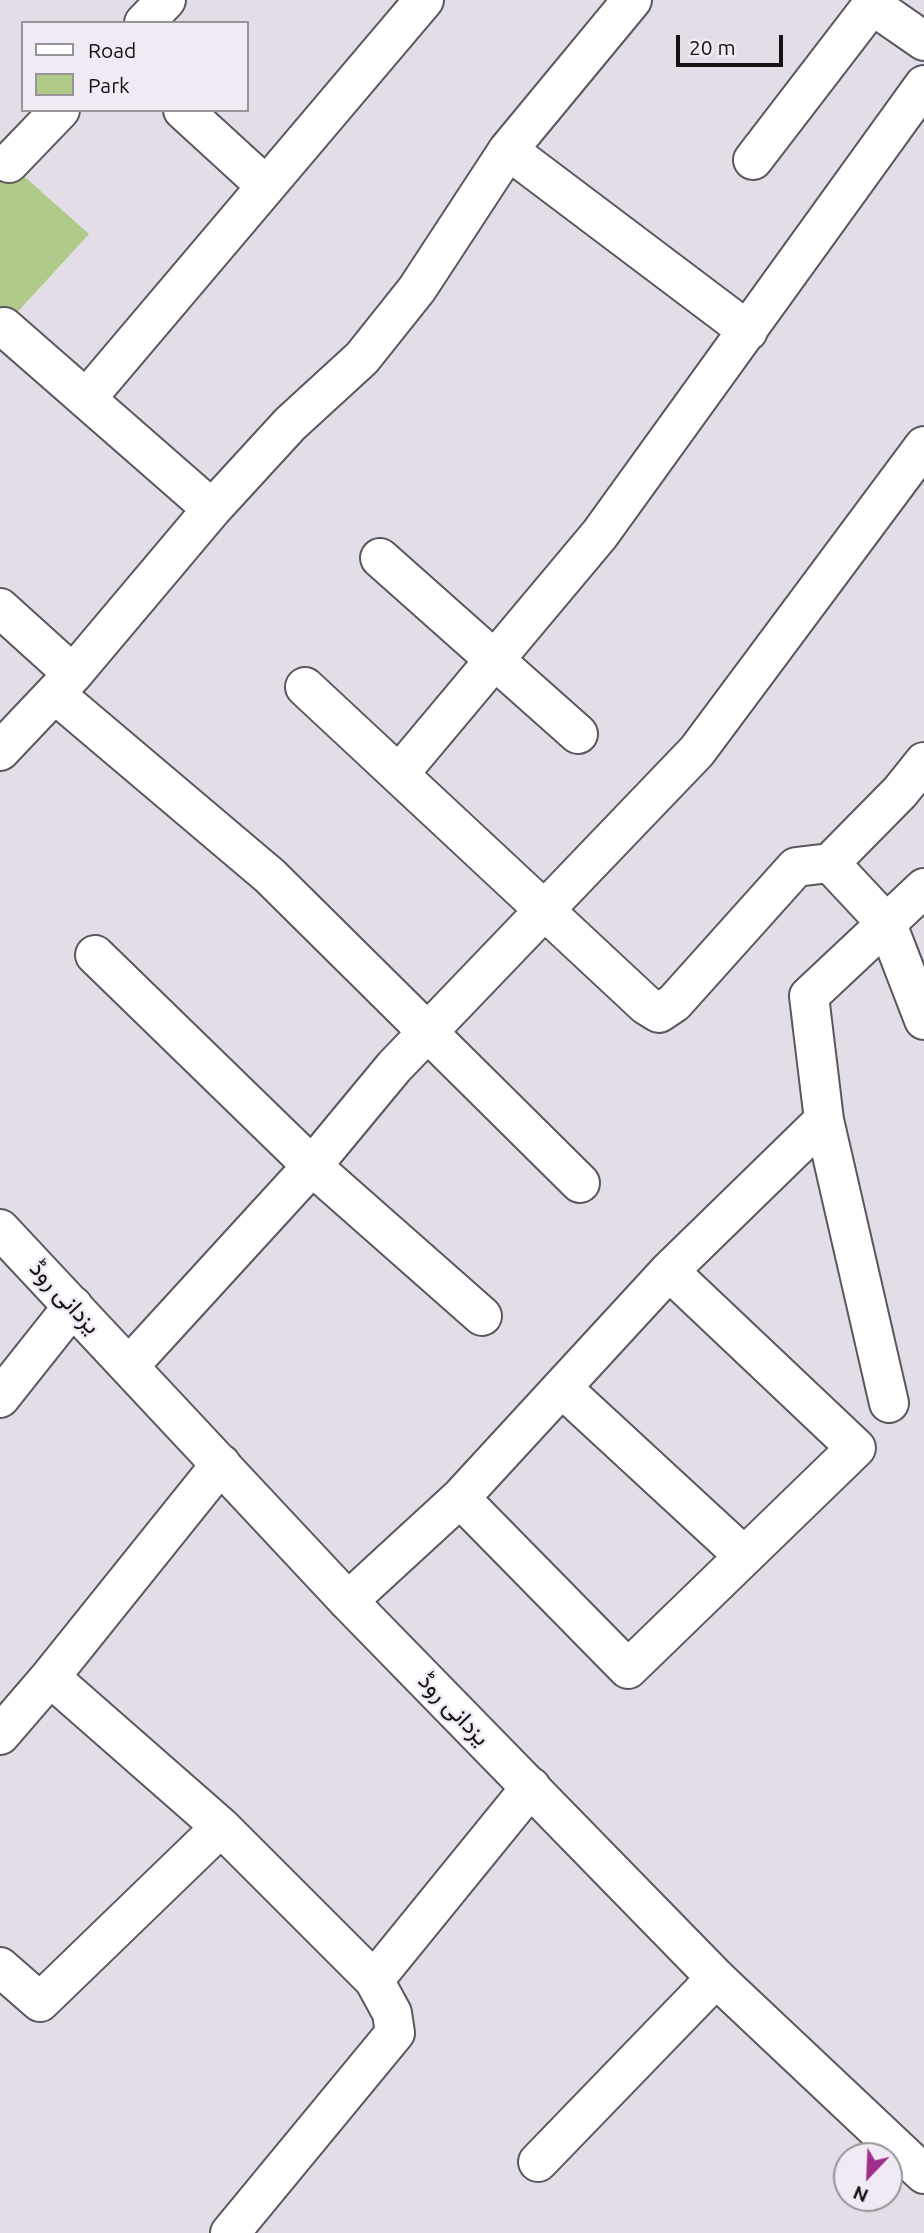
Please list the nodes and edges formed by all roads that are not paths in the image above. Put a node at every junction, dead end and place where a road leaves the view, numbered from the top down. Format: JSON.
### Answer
{"nodes":[{"id":1,"x":166,"y":0,"type":"edge"},
{"id":2,"x":424,"y":0,"type":"edge"},
{"id":3,"x":632,"y":0,"type":"edge"},
{"id":4,"x":872,"y":2,"type":"edge"},
{"id":5,"x":146,"y":21,"type":"edge"},
{"id":6,"x":924,"y":41,"type":"edge"},
{"id":7,"x":924,"y":85,"type":"edge"},
{"id":8,"x":58,"y":112,"type":"edge"},
{"id":9,"x":185,"y":112,"type":"edge"},
{"id":10,"x":508,"y":150,"type":"junction"},
{"id":11,"x":753,"y":160,"type":"dead end"},
{"id":12,"x":9,"y":163,"type":"dead end"},
{"id":13,"x":266,"y":186,"type":"junction"},
{"id":14,"x":4,"y":327,"type":"dead end"},
{"id":15,"x":748,"y":331,"type":"junction"},
{"id":16,"x":86,"y":399,"type":"junction"},
{"id":17,"x":924,"y":446,"type":"edge"},
{"id":18,"x":212,"y":509,"type":"junction"},
{"id":19,"x":380,"y":558,"type":"dead end"},
{"id":20,"x":0,"y":608,"type":"edge"},
{"id":21,"x":495,"y":660,"type":"junction"},
{"id":22,"x":64,"y":684,"type":"junction"},
{"id":23,"x":305,"y":687,"type":"dead end"},
{"id":24,"x":578,"y":734,"type":"dead end"},
{"id":25,"x":0,"y":751,"type":"edge"},
{"id":26,"x":924,"y":762,"type":"edge"},
{"id":27,"x":399,"y":774,"type":"junction"},
{"id":28,"x":830,"y":863,"type":"junction"},
{"id":29,"x":924,"y":888,"type":"edge"},
{"id":30,"x":545,"y":909,"type":"junction"},
{"id":31,"x":887,"y":924,"type":"junction"},
{"id":32,"x":95,"y":955,"type":"dead end"},
{"id":33,"x":921,"y":1004,"type":"edge"},
{"id":34,"x":426,"y":1033,"type":"junction"},
{"id":35,"x":824,"y":1120,"type":"junction"},
{"id":36,"x":312,"y":1166,"type":"junction"},
{"id":37,"x":580,"y":1183,"type":"dead end"},
{"id":38,"x":0,"y":1228,"type":"edge"},
{"id":39,"x":669,"y":1271,"type":"junction"},
{"id":40,"x":73,"y":1306,"type":"junction"},
{"id":41,"x":482,"y":1316,"type":"dead end"},
{"id":42,"x":130,"y":1365,"type":"junction"},
{"id":43,"x":562,"y":1388,"type":"junction"},
{"id":44,"x":0,"y":1398,"type":"edge"},
{"id":45,"x":889,"y":1403,"type":"dead end"},
{"id":46,"x":221,"y":1464,"type":"junction"},
{"id":47,"x":460,"y":1498,"type":"junction"},
{"id":48,"x":744,"y":1556,"type":"junction"},
{"id":49,"x":348,"y":1601,"type":"junction"},
{"id":50,"x":50,"y":1677,"type":"junction"},
{"id":51,"x":0,"y":1735,"type":"edge"},
{"id":52,"x":531,"y":1787,"type":"junction"},
{"id":53,"x":221,"y":1827,"type":"junction"},
{"id":54,"x":0,"y":1967,"type":"edge"},
{"id":55,"x":716,"y":1978,"type":"junction"},
{"id":56,"x":374,"y":1980,"type":"junction"},
{"id":57,"x":538,"y":2162,"type":"dead end"},
{"id":58,"x":924,"y":2174,"type":"edge"},
{"id":59,"x":230,"y":2233,"type":"edge"}],
"edges":[{"from":1,"to":5,"type":"street"},
{"from":2,"to":13,"type":"street"},
{"from":3,"to":10,"type":"street"},
{"from":4,"to":6,"type":"street"},
{"from":4,"to":11,"type":"street"},
{"from":7,"to":15,"type":"street"},
{"from":8,"to":12,"type":"street"},
{"from":9,"to":13,"type":"street"},
{"from":10,"to":15,"type":"street"},
{"from":10,"to":18,"type":"street"},
{"from":13,"to":16,"type":"street"},
{"from":14,"to":16,"type":"street"},
{"from":15,"to":21,"type":"street"},
{"from":16,"to":18,"type":"street"},
{"from":17,"to":30,"type":"street"},
{"from":18,"to":22,"type":"street"},
{"from":19,"to":21,"type":"street"},
{"from":20,"to":22,"type":"street"},
{"from":21,"to":24,"type":"street"},
{"from":21,"to":27,"type":"street"},
{"from":22,"to":25,"type":"street"},
{"from":22,"to":34,"type":"street"},
{"from":23,"to":27,"type":"street"},
{"from":26,"to":28,"type":"street"},
{"from":27,"to":30,"type":"street"},
{"from":28,"to":30,"type":"street"},
{"from":28,"to":31,"type":"street"},
{"from":29,"to":31,"type":"street"},
{"from":30,"to":34,"type":"street"},
{"from":31,"to":33,"type":"street"},
{"from":31,"to":35,"type":"street"},
{"from":32,"to":36,"type":"street"},
{"from":34,"to":36,"type":"street"},
{"from":34,"to":37,"type":"street"},
{"from":35,"to":39,"type":"street"},
{"from":35,"to":45,"type":"street"},
{"from":36,"to":41,"type":"street"},
{"from":36,"to":42,"type":"street"},
{"from":38,"to":40,"type":"street","name":"یزدانی روڈ"},
{"from":39,"to":43,"type":"street"},
{"from":39,"to":48,"type":"street"},
{"from":40,"to":42,"type":"street","name":"یزدانی روڈ"},
{"from":40,"to":44,"type":"street"},
{"from":42,"to":46,"type":"street","name":"یزدانی روڈ"},
{"from":43,"to":47,"type":"street"},
{"from":43,"to":48,"type":"street"},
{"from":46,"to":49,"type":"street","name":"یزدانی روڈ"},
{"from":46,"to":50,"type":"street"},
{"from":47,"to":48,"type":"street"},
{"from":47,"to":49,"type":"street"},
{"from":49,"to":52,"type":"street","name":"یزدانی روڈ"},
{"from":50,"to":51,"type":"street"},
{"from":50,"to":53,"type":"street"},
{"from":52,"to":55,"type":"street","name":"یزدانی روڈ"},
{"from":52,"to":56,"type":"street"},
{"from":53,"to":54,"type":"street"},
{"from":53,"to":56,"type":"street"},
{"from":55,"to":57,"type":"street"},
{"from":55,"to":58,"type":"street","name":"یزدانی روڈ"},
{"from":56,"to":59,"type":"street"}]}
